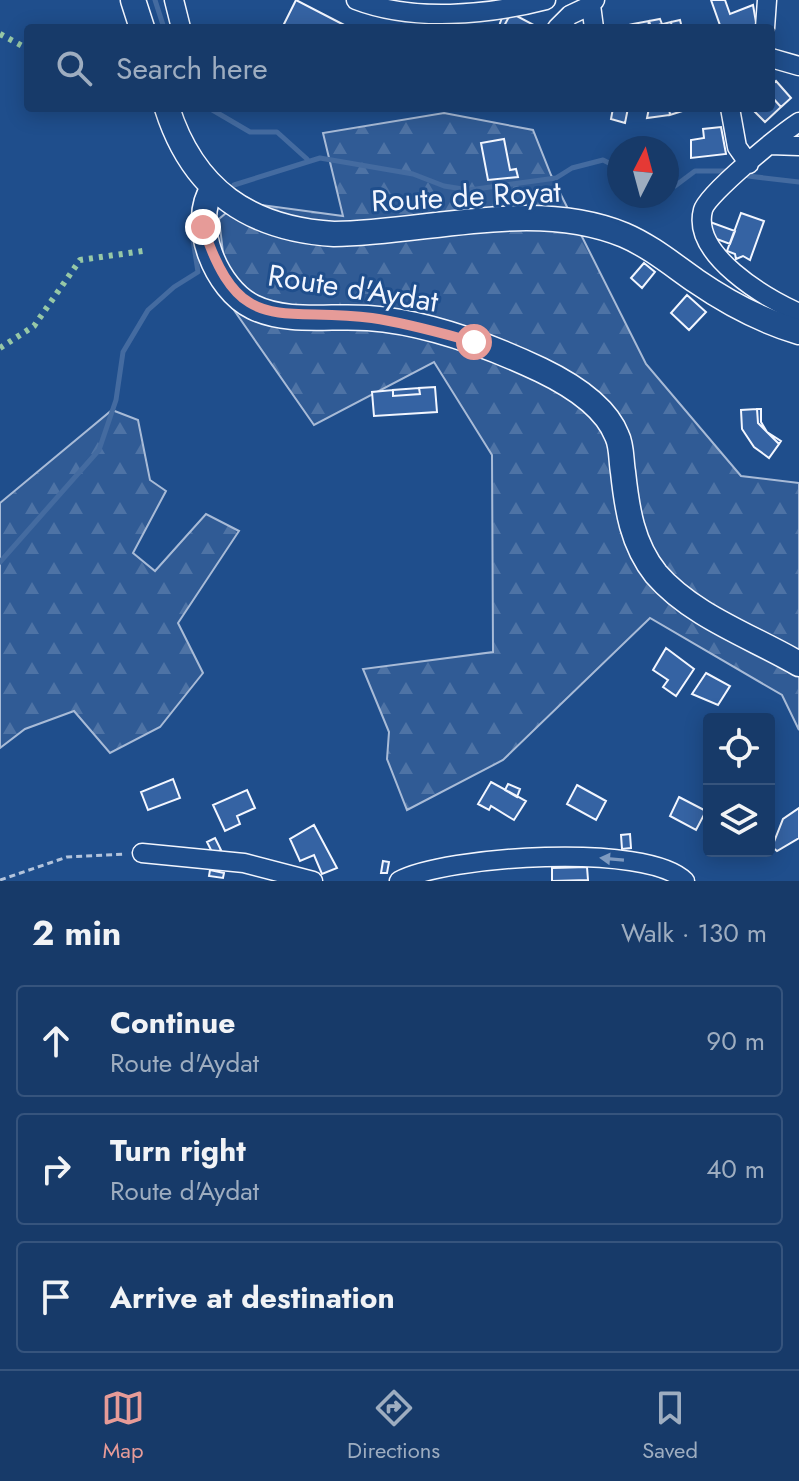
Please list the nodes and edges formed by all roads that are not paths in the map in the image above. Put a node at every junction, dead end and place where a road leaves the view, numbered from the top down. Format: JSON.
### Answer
{"nodes":[{"id":1,"x":174,"y":0,"type":"edge"},
{"id":2,"x":356,"y":0,"type":"edge"},
{"id":3,"x":546,"y":0,"type":"edge"},
{"id":4,"x":767,"y":0,"type":"edge"},
{"id":5,"x":506,"y":3,"type":"edge"},
{"id":6,"x":593,"y":3,"type":"edge"},
{"id":7,"x":457,"y":20,"type":"edge"},
{"id":8,"x":180,"y":24,"type":"edge"},
{"id":9,"x":561,"y":24,"type":"edge"},
{"id":10,"x":594,"y":24,"type":"edge"},
{"id":11,"x":765,"y":24,"type":"edge"},
{"id":12,"x":775,"y":59,"type":"edge"},
{"id":13,"x":799,"y":66,"type":"edge"},
{"id":14,"x":169,"y":112,"type":"edge"},
{"id":15,"x":731,"y":112,"type":"edge"},
{"id":16,"x":799,"y":122,"type":"edge"},
{"id":17,"x":770,"y":145,"type":"junction"},
{"id":18,"x":799,"y":146,"type":"edge"},
{"id":19,"x":749,"y":164,"type":"junction"},
{"id":20,"x":213,"y":188,"type":"junction"},
{"id":21,"x":799,"y":313,"type":"edge"},
{"id":22,"x":799,"y":332,"type":"edge"},
{"id":23,"x":799,"y":664,"type":"edge"},
{"id":24,"x":142,"y":853,"type":"road end"},
{"id":25,"x":396,"y":880,"type":"edge"},
{"id":26,"x":313,"y":881,"type":"edge"},
{"id":27,"x":685,"y":881,"type":"edge"}],
"edges":[{"from":1,"to":8,"type":"street"},
{"from":2,"to":7,"type":"street"},
{"from":3,"to":5,"type":"street"},
{"from":4,"to":11,"type":"street"},
{"from":5,"to":7,"type":"street"},
{"from":6,"to":9,"type":"street"},
{"from":6,"to":10,"type":"street"},
{"from":12,"to":13,"type":"street"},
{"from":14,"to":20,"type":"main road","name":"Route de Royat"},
{"from":15,"to":19,"type":"street"},
{"from":16,"to":17,"type":"street"},
{"from":17,"to":18,"type":"street"},
{"from":17,"to":19,"type":"street"},
{"from":19,"to":21,"type":"street"},
{"from":20,"to":22,"type":"main road","name":"Route de Royat"},
{"from":20,"to":23,"type":"main road","name":"Route d'Aydat"},
{"from":24,"to":26,"type":"street"},
{"from":27,"to":25,"type":"street","one_way":true}]}
